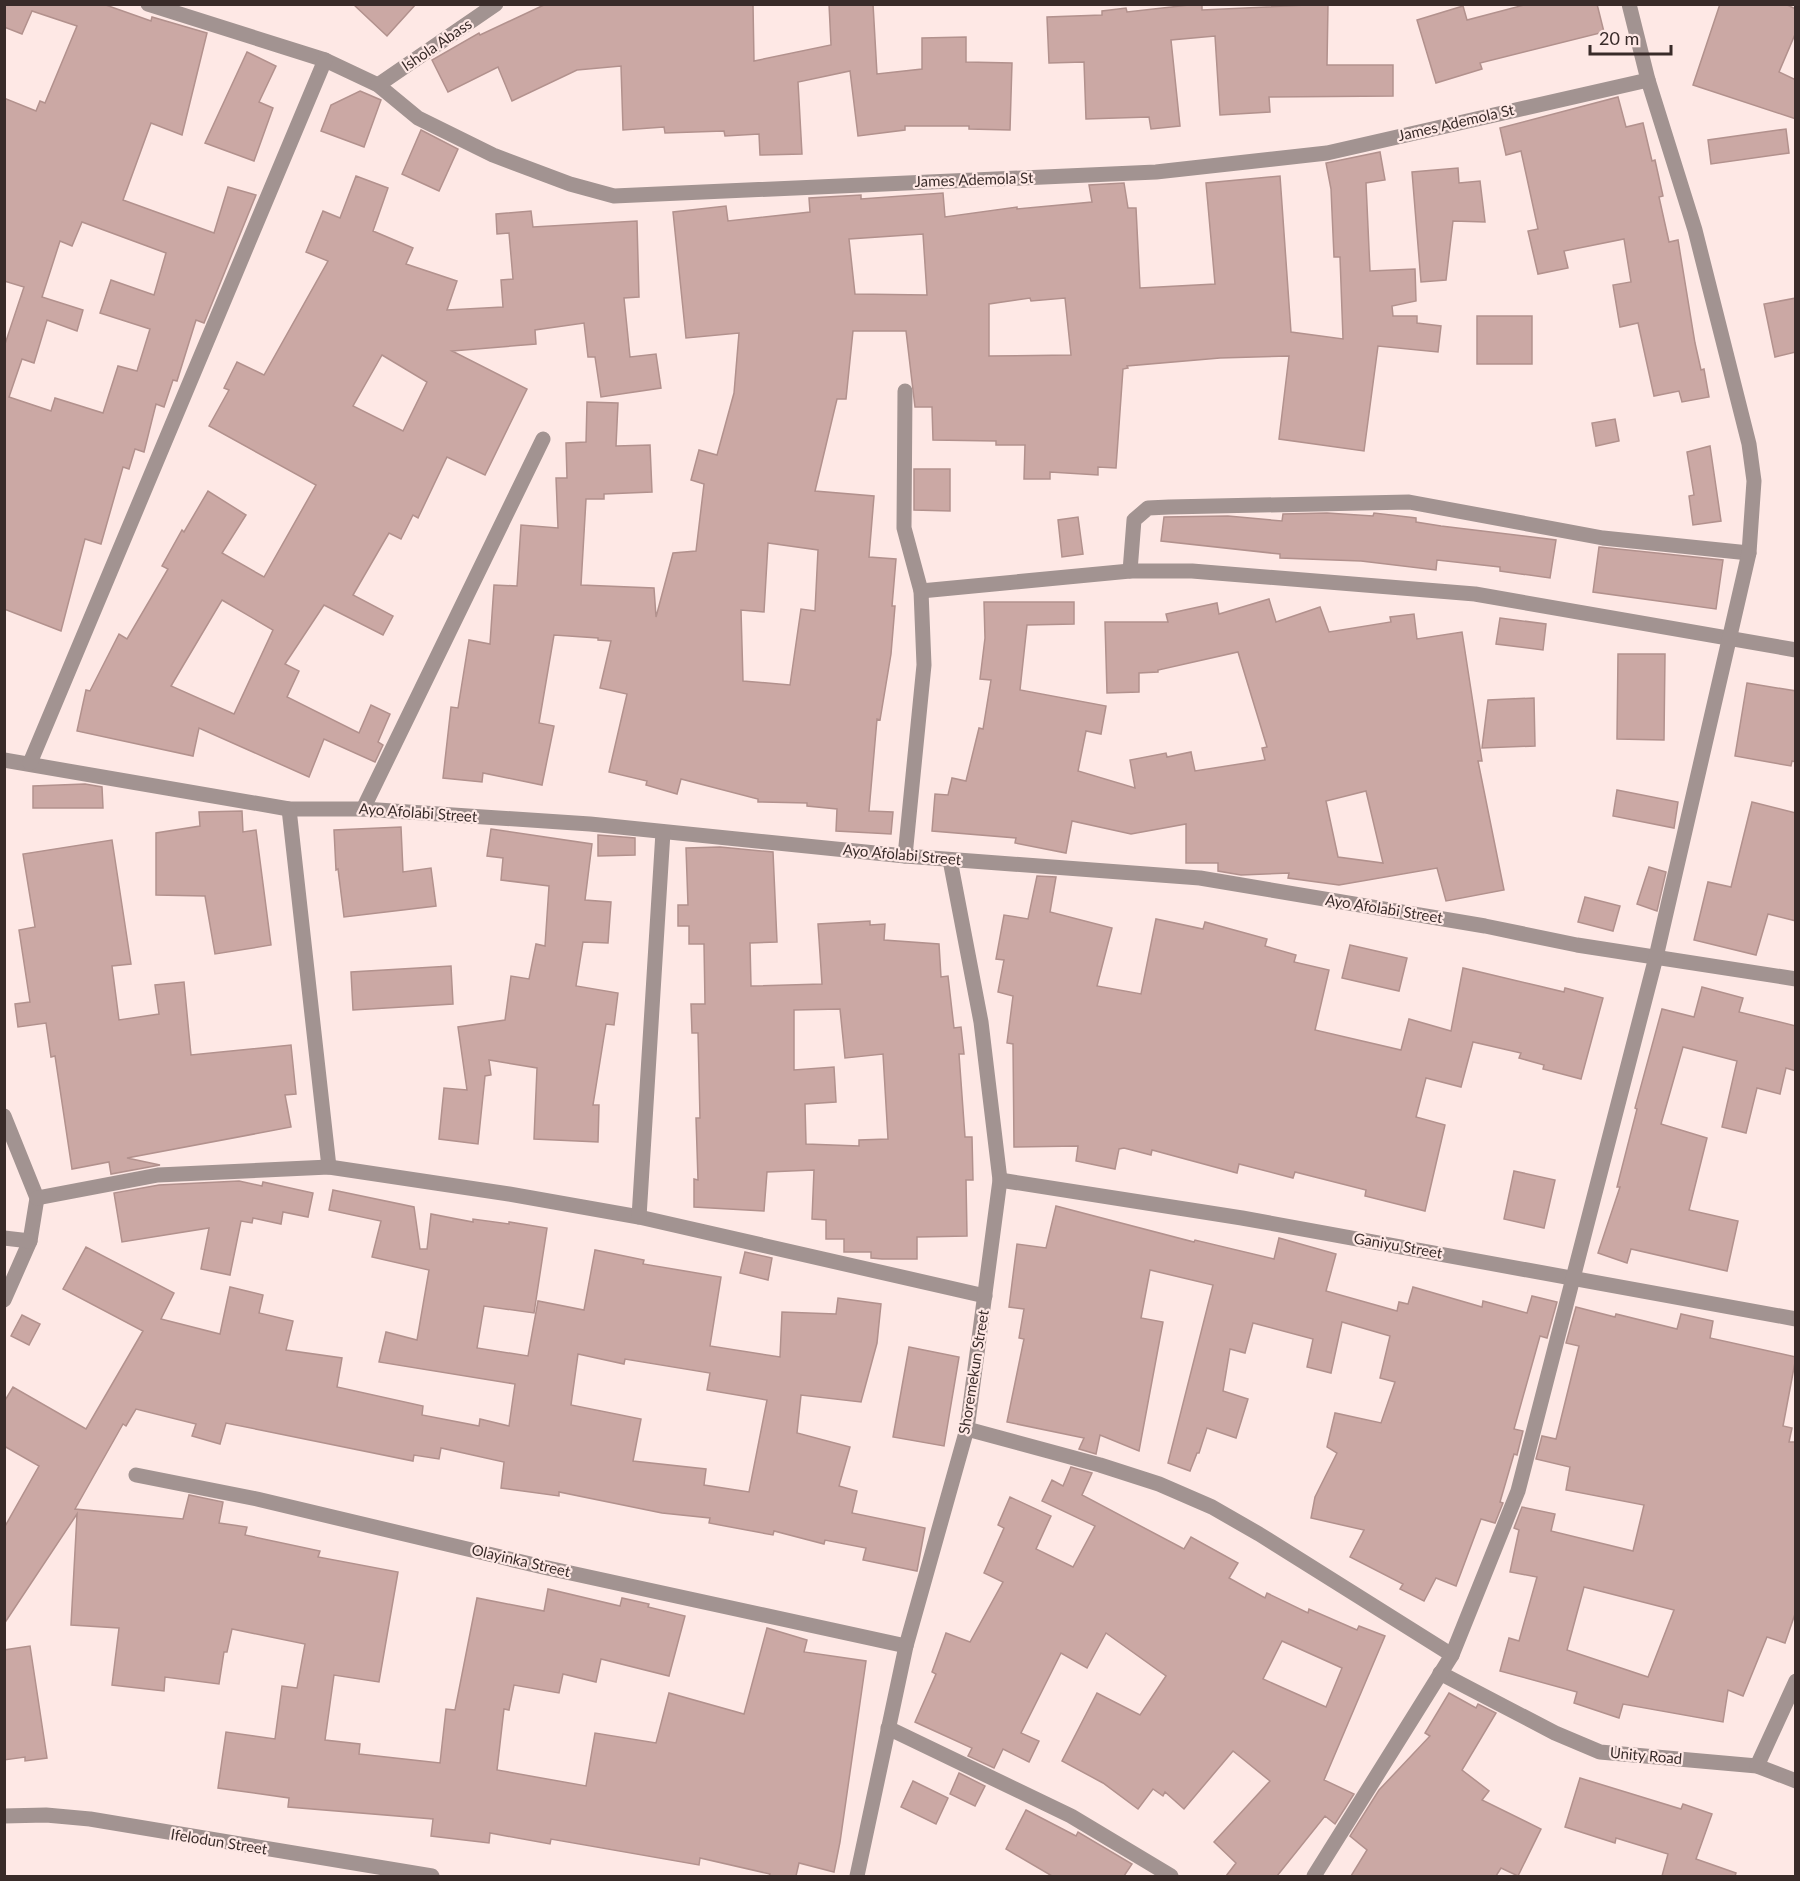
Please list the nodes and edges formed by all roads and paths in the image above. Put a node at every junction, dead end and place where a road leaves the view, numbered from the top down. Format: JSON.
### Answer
{"nodes":[{"id":1,"x":148,"y":4,"type":"edge"},
{"id":2,"x":496,"y":4,"type":"edge"},
{"id":3,"x":1629,"y":4,"type":"edge"},
{"id":4,"x":325,"y":60,"type":"junction"},
{"id":5,"x":1648,"y":80,"type":"junction"},
{"id":6,"x":378,"y":85,"type":"junction"},
{"id":7,"x":905,"y":391,"type":"dead end"},
{"id":8,"x":543,"y":439,"type":"dead end"},
{"id":9,"x":1749,"y":553,"type":"junction"},
{"id":10,"x":1130,"y":571,"type":"junction"},
{"id":11,"x":921,"y":591,"type":"junction"},
{"id":12,"x":1730,"y":640,"type":"junction"},
{"id":13,"x":1796,"y":650,"type":"edge"},
{"id":14,"x":4,"y":760,"type":"edge"},
{"id":15,"x":30,"y":763,"type":"junction"},
{"id":16,"x":363,"y":808,"type":"junction"},
{"id":17,"x":289,"y":809,"type":"junction"},
{"id":18,"x":663,"y":832,"type":"junction"},
{"id":19,"x":905,"y":856,"type":"junction"},
{"id":20,"x":950,"y":860,"type":"junction"},
{"id":21,"x":1656,"y":957,"type":"junction"},
{"id":22,"x":1796,"y":980,"type":"edge"},
{"id":23,"x":4,"y":1116,"type":"edge"},
{"id":24,"x":329,"y":1167,"type":"junction"},
{"id":25,"x":1000,"y":1180,"type":"junction"},
{"id":26,"x":37,"y":1198,"type":"junction"},
{"id":27,"x":639,"y":1217,"type":"junction"},
{"id":28,"x":4,"y":1238,"type":"edge"},
{"id":29,"x":30,"y":1241,"type":"junction"},
{"id":30,"x":1573,"y":1278,"type":"junction"},
{"id":31,"x":986,"y":1296,"type":"junction"},
{"id":32,"x":4,"y":1300,"type":"edge"},
{"id":33,"x":1796,"y":1319,"type":"edge"},
{"id":34,"x":967,"y":1430,"type":"junction"},
{"id":35,"x":136,"y":1475,"type":"dead end"},
{"id":36,"x":906,"y":1646,"type":"junction"},
{"id":37,"x":1452,"y":1655,"type":"junction"},
{"id":38,"x":1440,"y":1673,"type":"junction"},
{"id":39,"x":1796,"y":1681,"type":"edge"},
{"id":40,"x":888,"y":1728,"type":"junction"},
{"id":41,"x":1757,"y":1766,"type":"junction"},
{"id":42,"x":1796,"y":1781,"type":"edge"},
{"id":43,"x":4,"y":1816,"type":"edge"},
{"id":44,"x":432,"y":1876,"type":"edge"},
{"id":45,"x":857,"y":1876,"type":"edge"},
{"id":46,"x":1171,"y":1876,"type":"edge"},
{"id":47,"x":1314,"y":1876,"type":"edge"}],
"edges":[{"from":1,"to":4,"type":"street","name":"James Ademola St"},
{"from":2,"to":6,"type":"street","name":"Ishola Abass"},
{"from":3,"to":5,"type":"street"},
{"from":4,"to":6,"type":"street","name":"James Ademola St"},
{"from":4,"to":15,"type":"street"},
{"from":5,"to":6,"type":"street","name":"James Ademola St"},
{"from":5,"to":9,"type":"street"},
{"from":7,"to":11,"type":"street"},
{"from":8,"to":16,"type":"street"},
{"from":9,"to":10,"type":"street"},
{"from":9,"to":12,"type":"street"},
{"from":10,"to":11,"type":"street"},
{"from":10,"to":12,"type":"street"},
{"from":11,"to":19,"type":"street"},
{"from":12,"to":13,"type":"street"},
{"from":12,"to":21,"type":"street"},
{"from":14,"to":15,"type":"street","name":"Ayo Afolabi Street"},
{"from":15,"to":17,"type":"street","name":"Ayo Afolabi Street"},
{"from":16,"to":17,"type":"street","name":"Ayo Afolabi Street"},
{"from":16,"to":18,"type":"street","name":"Ayo Afolabi Street"},
{"from":17,"to":24,"type":"street"},
{"from":18,"to":19,"type":"street","name":"Ayo Afolabi Street"},
{"from":18,"to":27,"type":"street"},
{"from":19,"to":20,"type":"street","name":"Ayo Afolabi Street"},
{"from":20,"to":21,"type":"street","name":"Ayo Afolabi Street"},
{"from":20,"to":25,"type":"street","name":"Shoremekun Street"},
{"from":21,"to":22,"type":"street","name":"Ayo Afolabi Street"},
{"from":21,"to":30,"type":"street"},
{"from":23,"to":26,"type":"street"},
{"from":24,"to":26,"type":"street"},
{"from":24,"to":27,"type":"street"},
{"from":25,"to":30,"type":"street","name":"Ganiyu Street"},
{"from":25,"to":31,"type":"street","name":"Shoremekun Street"},
{"from":26,"to":29,"type":"street"},
{"from":27,"to":31,"type":"street"},
{"from":28,"to":29,"type":"street"},
{"from":29,"to":32,"type":"street"},
{"from":30,"to":33,"type":"street","name":"Ganiyu Street"},
{"from":30,"to":37,"type":"street"},
{"from":31,"to":34,"type":"street","name":"Shoremekun Street"},
{"from":34,"to":36,"type":"street","name":"Shoremekun Street"},
{"from":34,"to":37,"type":"street"},
{"from":35,"to":36,"type":"street","name":"Olayinka Street"},
{"from":36,"to":40,"type":"street","name":"Shoremekun Street"},
{"from":37,"to":38,"type":"street"},
{"from":38,"to":41,"type":"street","name":"Unity Road"},
{"from":38,"to":47,"type":"street"},
{"from":39,"to":41,"type":"street"},
{"from":40,"to":45,"type":"street","name":"Shoremekun Street"},
{"from":40,"to":46,"type":"street"},
{"from":41,"to":42,"type":"street","name":"Unity Road"},
{"from":43,"to":44,"type":"street","name":"Ifelodun Street"}]}
